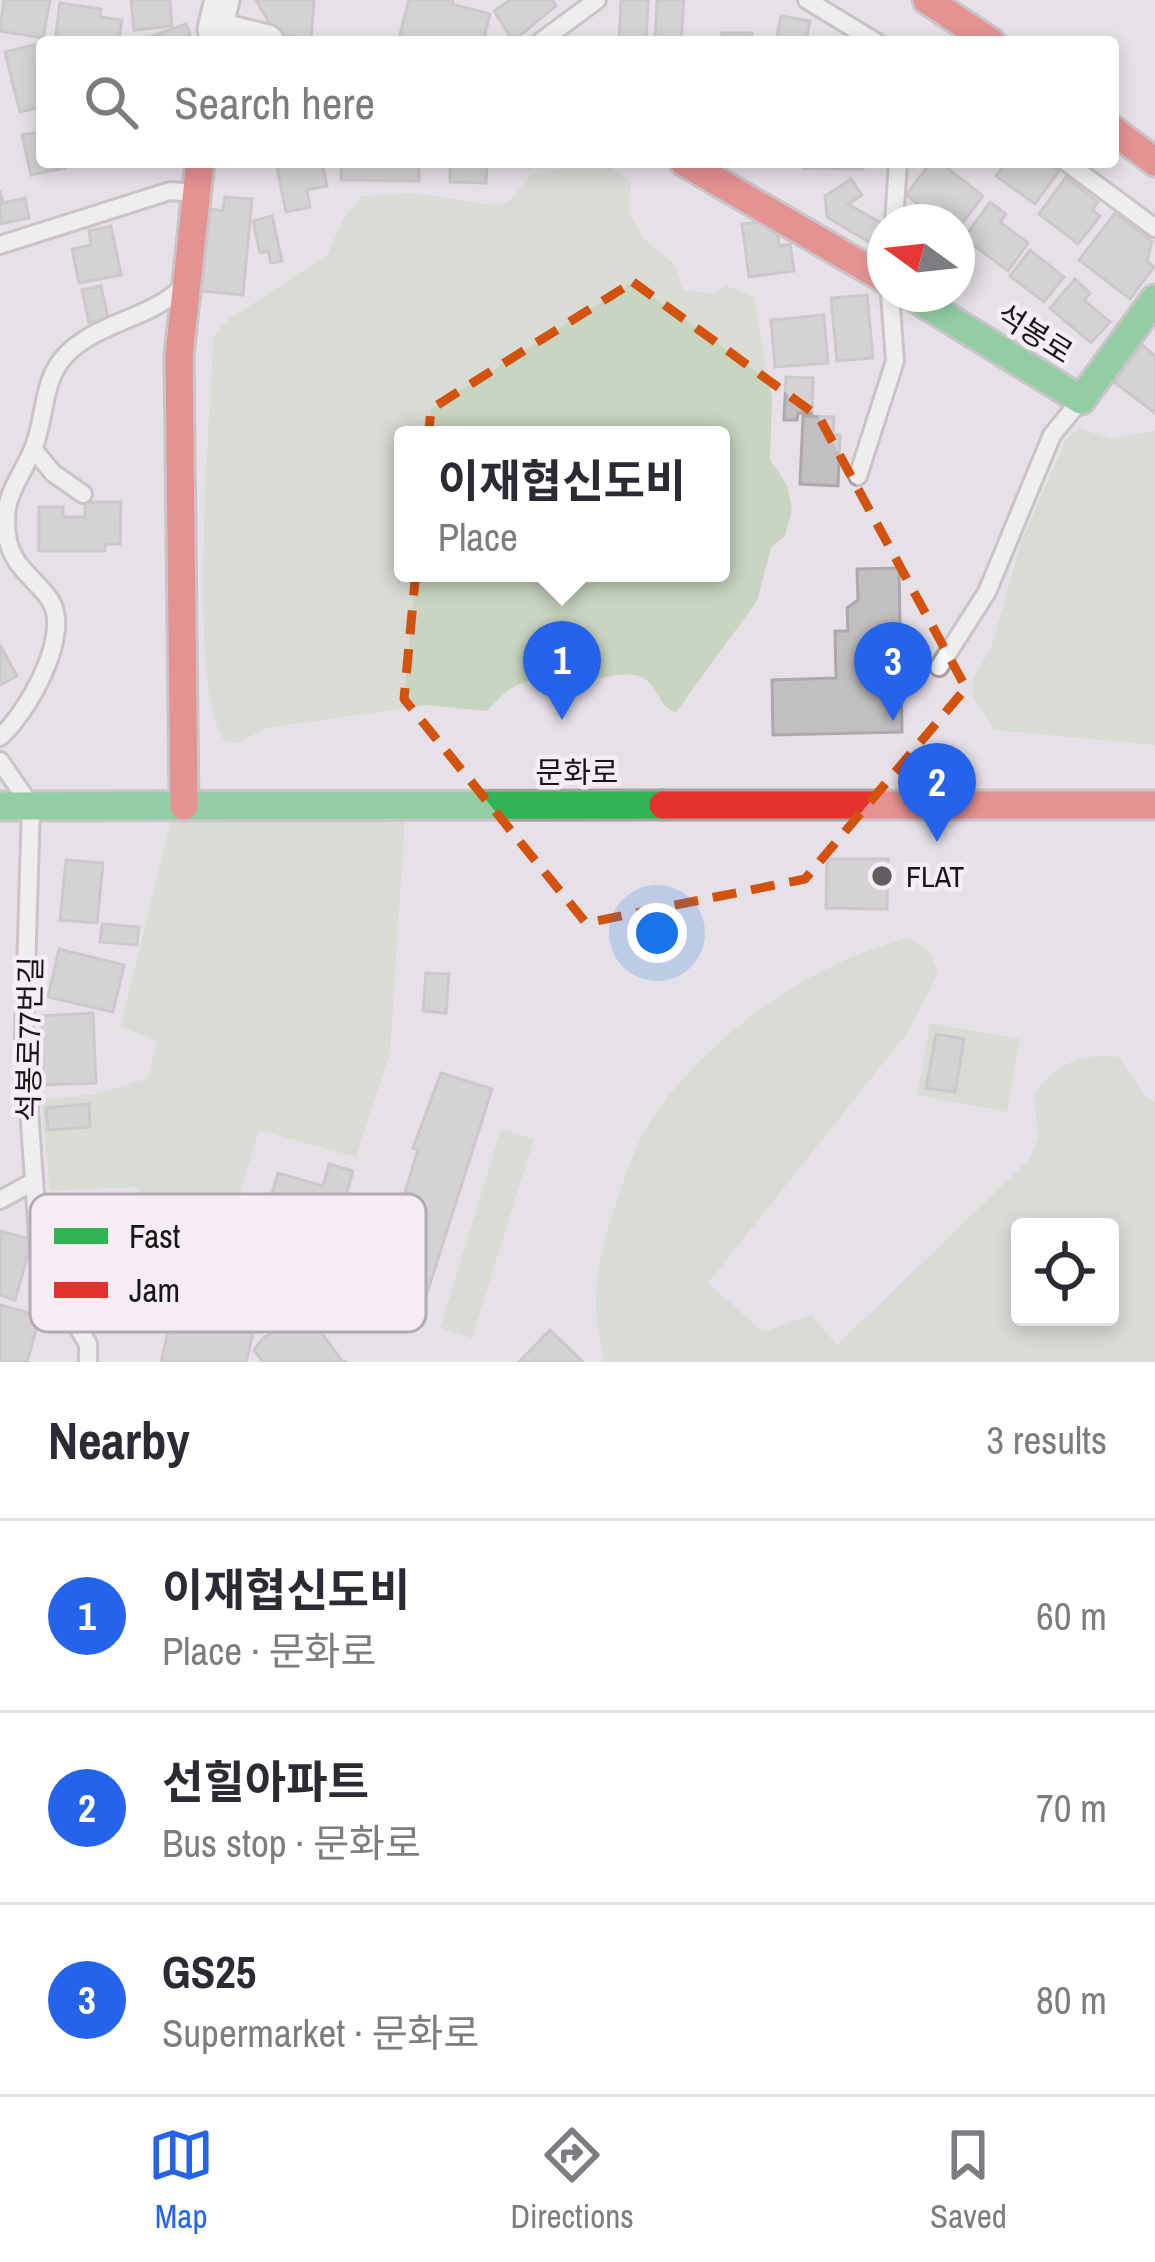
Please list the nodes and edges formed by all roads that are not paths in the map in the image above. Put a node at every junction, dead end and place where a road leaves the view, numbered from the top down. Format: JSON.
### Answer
{"nodes":[{"id":1,"x":597,"y":0,"type":"edge"},
{"id":2,"x":807,"y":0,"type":"edge"},
{"id":3,"x":927,"y":0,"type":"edge"},
{"id":4,"x":217,"y":24,"type":"edge"},
{"id":5,"x":250,"y":36,"type":"edge"},
{"id":6,"x":548,"y":36,"type":"edge"},
{"id":7,"x":866,"y":36,"type":"edge"},
{"id":8,"x":976,"y":36,"type":"edge"},
{"id":9,"x":1119,"y":135,"type":"edge"},
{"id":10,"x":1155,"y":162,"type":"edge"},
{"id":11,"x":199,"y":168,"type":"edge"},
{"id":12,"x":695,"y":168,"type":"edge"},
{"id":13,"x":898,"y":168,"type":"edge"},
{"id":14,"x":1074,"y":168,"type":"edge"},
{"id":15,"x":197,"y":194,"type":"junction"},
{"id":16,"x":895,"y":204,"type":"edge"},
{"id":17,"x":1155,"y":228,"type":"edge"},
{"id":18,"x":0,"y":245,"type":"edge"},
{"id":19,"x":867,"y":268,"type":"edge"},
{"id":20,"x":187,"y":284,"type":"junction"},
{"id":21,"x":1155,"y":299,"type":"edge"},
{"id":22,"x":891,"y":312,"type":"edge"},
{"id":23,"x":938,"y":312,"type":"edge"},
{"id":24,"x":1081,"y":400,"type":"junction"},
{"id":25,"x":33,"y":449,"type":"junction"},
{"id":26,"x":857,"y":476,"type":"dead end"},
{"id":27,"x":83,"y":494,"type":"dead end"},
{"id":28,"x":939,"y":667,"type":"dead end"},
{"id":29,"x":0,"y":737,"type":"edge"},
{"id":30,"x":0,"y":761,"type":"edge"},
{"id":31,"x":1155,"y":805,"type":"edge"},
{"id":32,"x":0,"y":806,"type":"edge"},
{"id":33,"x":31,"y":806,"type":"junction"},
{"id":34,"x":184,"y":806,"type":"junction"},
{"id":35,"x":32,"y":1183,"type":"junction"},
{"id":36,"x":33,"y":1194,"type":"edge"},
{"id":37,"x":0,"y":1200,"type":"edge"},
{"id":38,"x":81,"y":1332,"type":"edge"},
{"id":39,"x":88,"y":1362,"type":"edge"}],
"edges":[{"from":1,"to":6,"type":"lane"},
{"from":2,"to":7,"type":"lane"},
{"from":3,"to":8,"type":"main road"},
{"from":4,"to":5,"type":"street"},
{"from":9,"to":10,"type":"main road"},
{"from":11,"to":15,"type":"main road"},
{"from":12,"to":19,"type":"main road"},
{"from":13,"to":16,"type":"lane"},
{"from":14,"to":17,"type":"lane"},
{"from":15,"to":18,"type":"lane"},
{"from":15,"to":20,"type":"main road"},
{"from":20,"to":25,"type":"lane"},
{"from":20,"to":34,"type":"main road"},
{"from":21,"to":24,"type":"main road","name":"석봉로"},
{"from":22,"to":26,"type":"lane"},
{"from":23,"to":24,"type":"main road","name":"석봉로"},
{"from":24,"to":28,"type":"lane"},
{"from":25,"to":27,"type":"lane"},
{"from":25,"to":29,"type":"lane"},
{"from":30,"to":33,"type":"lane"},
{"from":31,"to":34,"type":"main road","name":"문화로"},
{"from":32,"to":33,"type":"main road","name":"문화로"},
{"from":33,"to":34,"type":"main road","name":"문화로"},
{"from":33,"to":35,"type":"lane","name":"석봉로77번길"},
{"from":35,"to":36,"type":"lane","name":"석봉로77번길"},
{"from":35,"to":37,"type":"lane"},
{"from":38,"to":39,"type":"lane","name":"석봉로77번길"}]}
